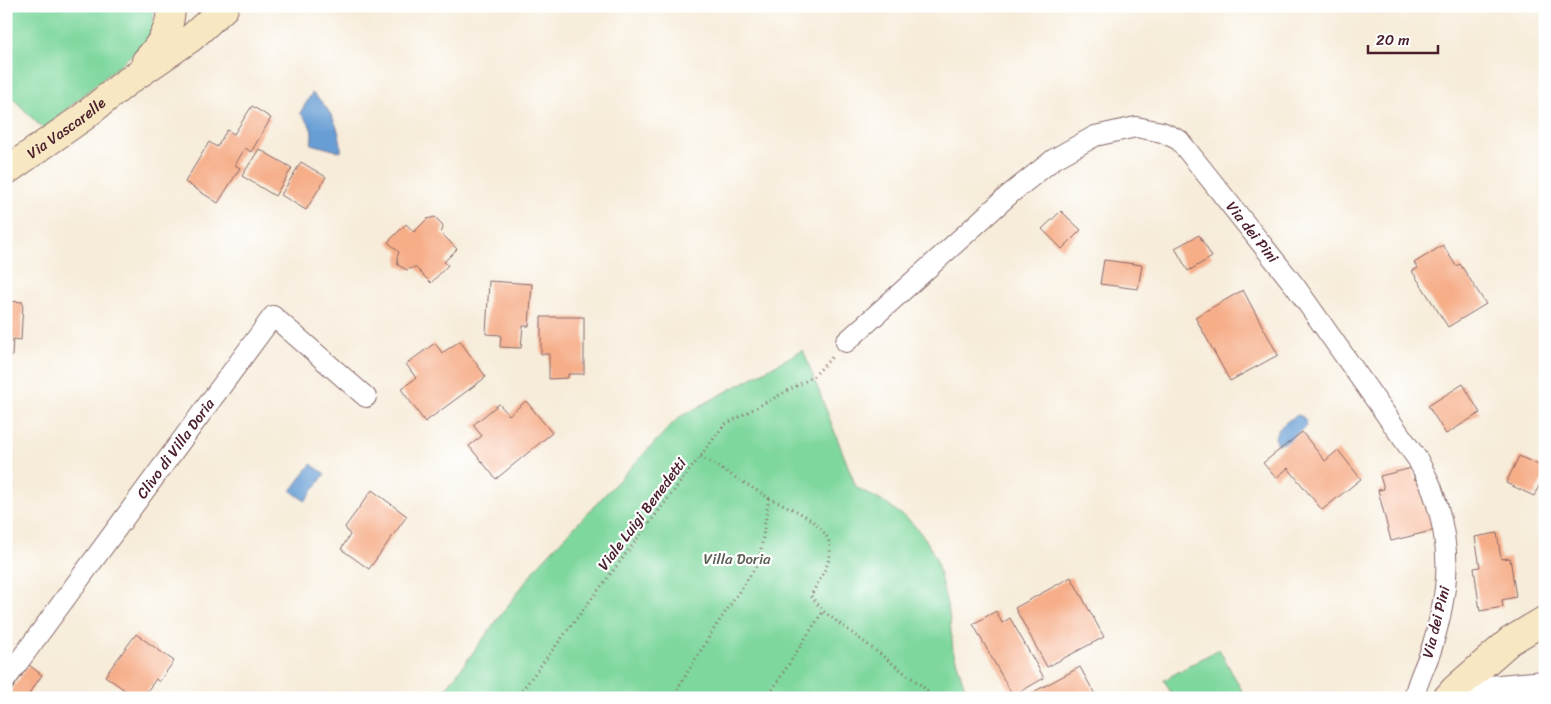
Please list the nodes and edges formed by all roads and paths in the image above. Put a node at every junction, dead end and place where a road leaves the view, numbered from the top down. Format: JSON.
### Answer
{"nodes":[{"id":1,"x":171,"y":6,"type":"edge"},
{"id":2,"x":186,"y":6,"type":"edge"},
{"id":3,"x":225,"y":7,"type":"edge"},
{"id":4,"x":124,"y":84,"type":"junction"},
{"id":5,"x":6,"y":171,"type":"edge"},
{"id":6,"x":846,"y":342,"type":"joint"},
{"id":7,"x":366,"y":397,"type":"dead end"},
{"id":8,"x":700,"y":456,"type":"junction"},
{"id":9,"x":769,"y":498,"type":"junction"},
{"id":10,"x":823,"y":611,"type":"junction"},
{"id":11,"x":1545,"y":620,"type":"edge"},
{"id":12,"x":6,"y":679,"type":"edge"},
{"id":13,"x":1545,"y":681,"type":"edge"},
{"id":14,"x":1451,"y":694,"type":"edge"},
{"id":15,"x":516,"y":698,"type":"edge"},
{"id":16,"x":672,"y":698,"type":"edge"},
{"id":17,"x":767,"y":698,"type":"edge"},
{"id":18,"x":934,"y":698,"type":"edge"},
{"id":19,"x":1414,"y":698,"type":"edge"}],
"edges":[{"from":1,"to":4,"type":"street","name":"Via Vascarelle"},
{"from":2,"to":3,"type":"street"},
{"from":3,"to":4,"type":"street","name":"Via Vascarelle"},
{"from":4,"to":5,"type":"street","name":"Via Vascarelle"},
{"from":6,"to":8,"type":"path","name":"Viale Luigi Benedetti"},
{"from":6,"to":19,"type":"street","name":"Via dei Pini"},
{"from":7,"to":12,"type":"street","name":"Clivo di Villa Doria"},
{"from":8,"to":9,"type":"path"},
{"from":8,"to":15,"type":"path","name":"Viale Luigi Benedetti"},
{"from":9,"to":10,"type":"path"},
{"from":9,"to":16,"type":"path"},
{"from":10,"to":17,"type":"path"},
{"from":10,"to":18,"type":"path"},
{"from":11,"to":14,"type":"street"},
{"from":13,"to":14,"type":"street"}]}
